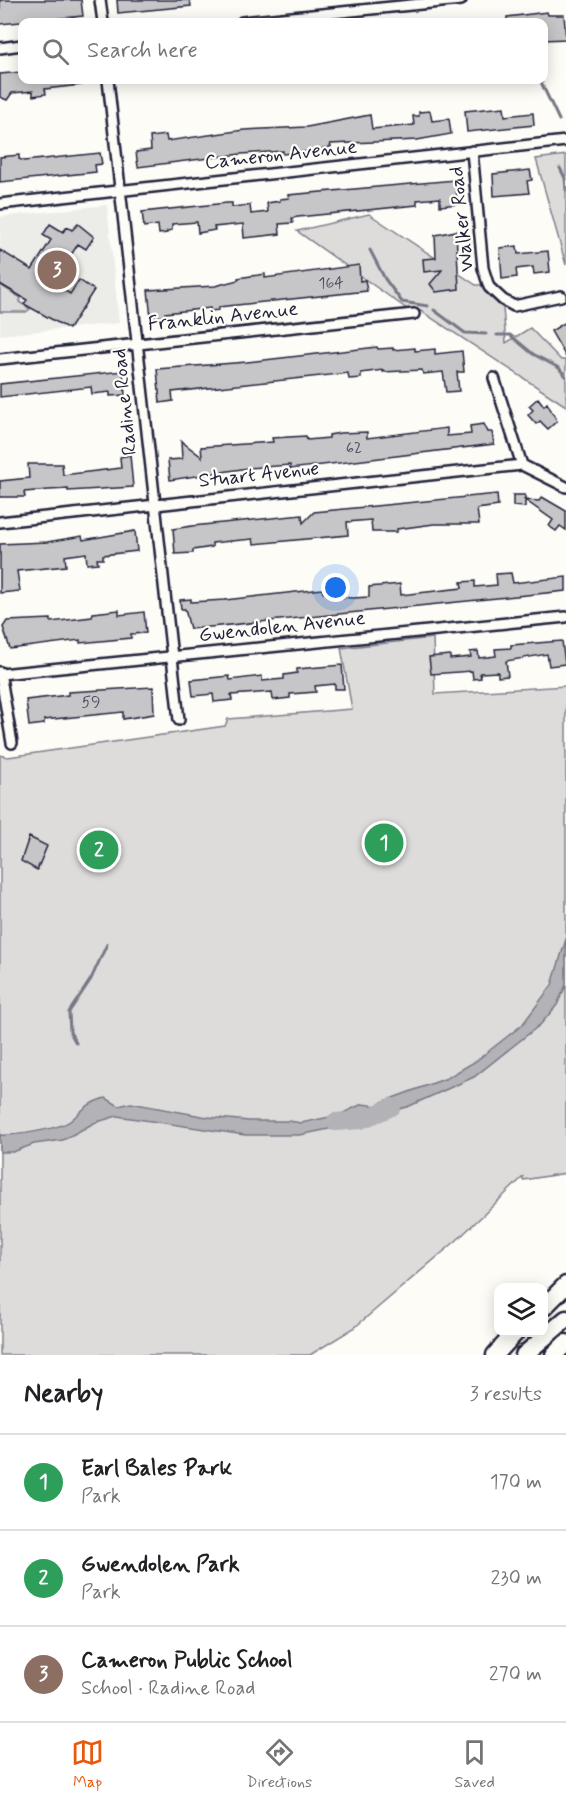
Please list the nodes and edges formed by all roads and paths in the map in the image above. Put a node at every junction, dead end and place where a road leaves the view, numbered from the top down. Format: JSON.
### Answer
{"nodes":[{"id":1,"x":100,"y":0,"type":"edge"},
{"id":2,"x":461,"y":0,"type":"edge"},
{"id":3,"x":102,"y":18,"type":"edge"},
{"id":4,"x":282,"y":18,"type":"edge"},
{"id":5,"x":18,"y":46,"type":"edge"},
{"id":6,"x":0,"y":48,"type":"edge"},
{"id":7,"x":108,"y":84,"type":"edge"},
{"id":8,"x":566,"y":141,"type":"edge"},
{"id":9,"x":472,"y":151,"type":"junction"},
{"id":10,"x":119,"y":191,"type":"junction"},
{"id":11,"x":0,"y":204,"type":"edge"},
{"id":12,"x":561,"y":296,"type":"dead end"},
{"id":13,"x":414,"y":314,"type":"dead end"},
{"id":14,"x":137,"y":345,"type":"junction"},
{"id":15,"x":0,"y":359,"type":"edge"},
{"id":16,"x":494,"y":378,"type":"dead end"},
{"id":17,"x":522,"y":465,"type":"junction"},
{"id":18,"x":566,"y":487,"type":"edge"},
{"id":19,"x":154,"y":505,"type":"junction"},
{"id":20,"x":0,"y":522,"type":"edge"},
{"id":21,"x":566,"y":617,"type":"edge"},
{"id":22,"x":171,"y":656,"type":"junction"},
{"id":23,"x":1,"y":673,"type":"edge"},
{"id":24,"x":179,"y":720,"type":"dead end"},
{"id":25,"x":12,"y":743,"type":"dead end"},
{"id":26,"x":566,"y":1285,"type":"edge"},
{"id":27,"x":548,"y":1302,"type":"edge"},
{"id":28,"x":566,"y":1319,"type":"edge"},
{"id":29,"x":511,"y":1337,"type":"edge"},
{"id":30,"x":566,"y":1343,"type":"edge"},
{"id":31,"x":495,"y":1355,"type":"edge"},
{"id":32,"x":524,"y":1355,"type":"edge"},
{"id":33,"x":554,"y":1355,"type":"edge"}],
"edges":[{"from":1,"to":3,"type":"street"},
{"from":2,"to":4,"type":"street"},
{"from":5,"to":6,"type":"street"},
{"from":7,"to":10,"type":"street","name":"Radine Road"},
{"from":8,"to":9,"type":"street","name":"Cameron Avenue"},
{"from":9,"to":10,"type":"street","name":"Cameron Avenue"},
{"from":9,"to":12,"type":"street","name":"Walker Road"},
{"from":10,"to":11,"type":"street","name":"Cameron Avenue"},
{"from":10,"to":14,"type":"street","name":"Radine Road"},
{"from":13,"to":14,"type":"street","name":"Franklin Avenue"},
{"from":14,"to":15,"type":"street","name":"Franklin Avenue"},
{"from":14,"to":19,"type":"street","name":"Radine Road"},
{"from":16,"to":17,"type":"street"},
{"from":17,"to":18,"type":"street"},
{"from":17,"to":19,"type":"street","name":"Stuart Avenue"},
{"from":19,"to":20,"type":"street","name":"Stuart Avenue"},
{"from":19,"to":22,"type":"street","name":"Radine Road"},
{"from":21,"to":22,"type":"street","name":"Gwendolen Avenue"},
{"from":22,"to":23,"type":"street","name":"Gwendolen Avenue"},
{"from":22,"to":24,"type":"street","name":"Radine Road"},
{"from":23,"to":25,"type":"street"},
{"from":26,"to":27,"type":"highway"},
{"from":28,"to":32,"type":"highway"},
{"from":29,"to":31,"type":"highway"},
{"from":30,"to":33,"type":"highway"}]}
